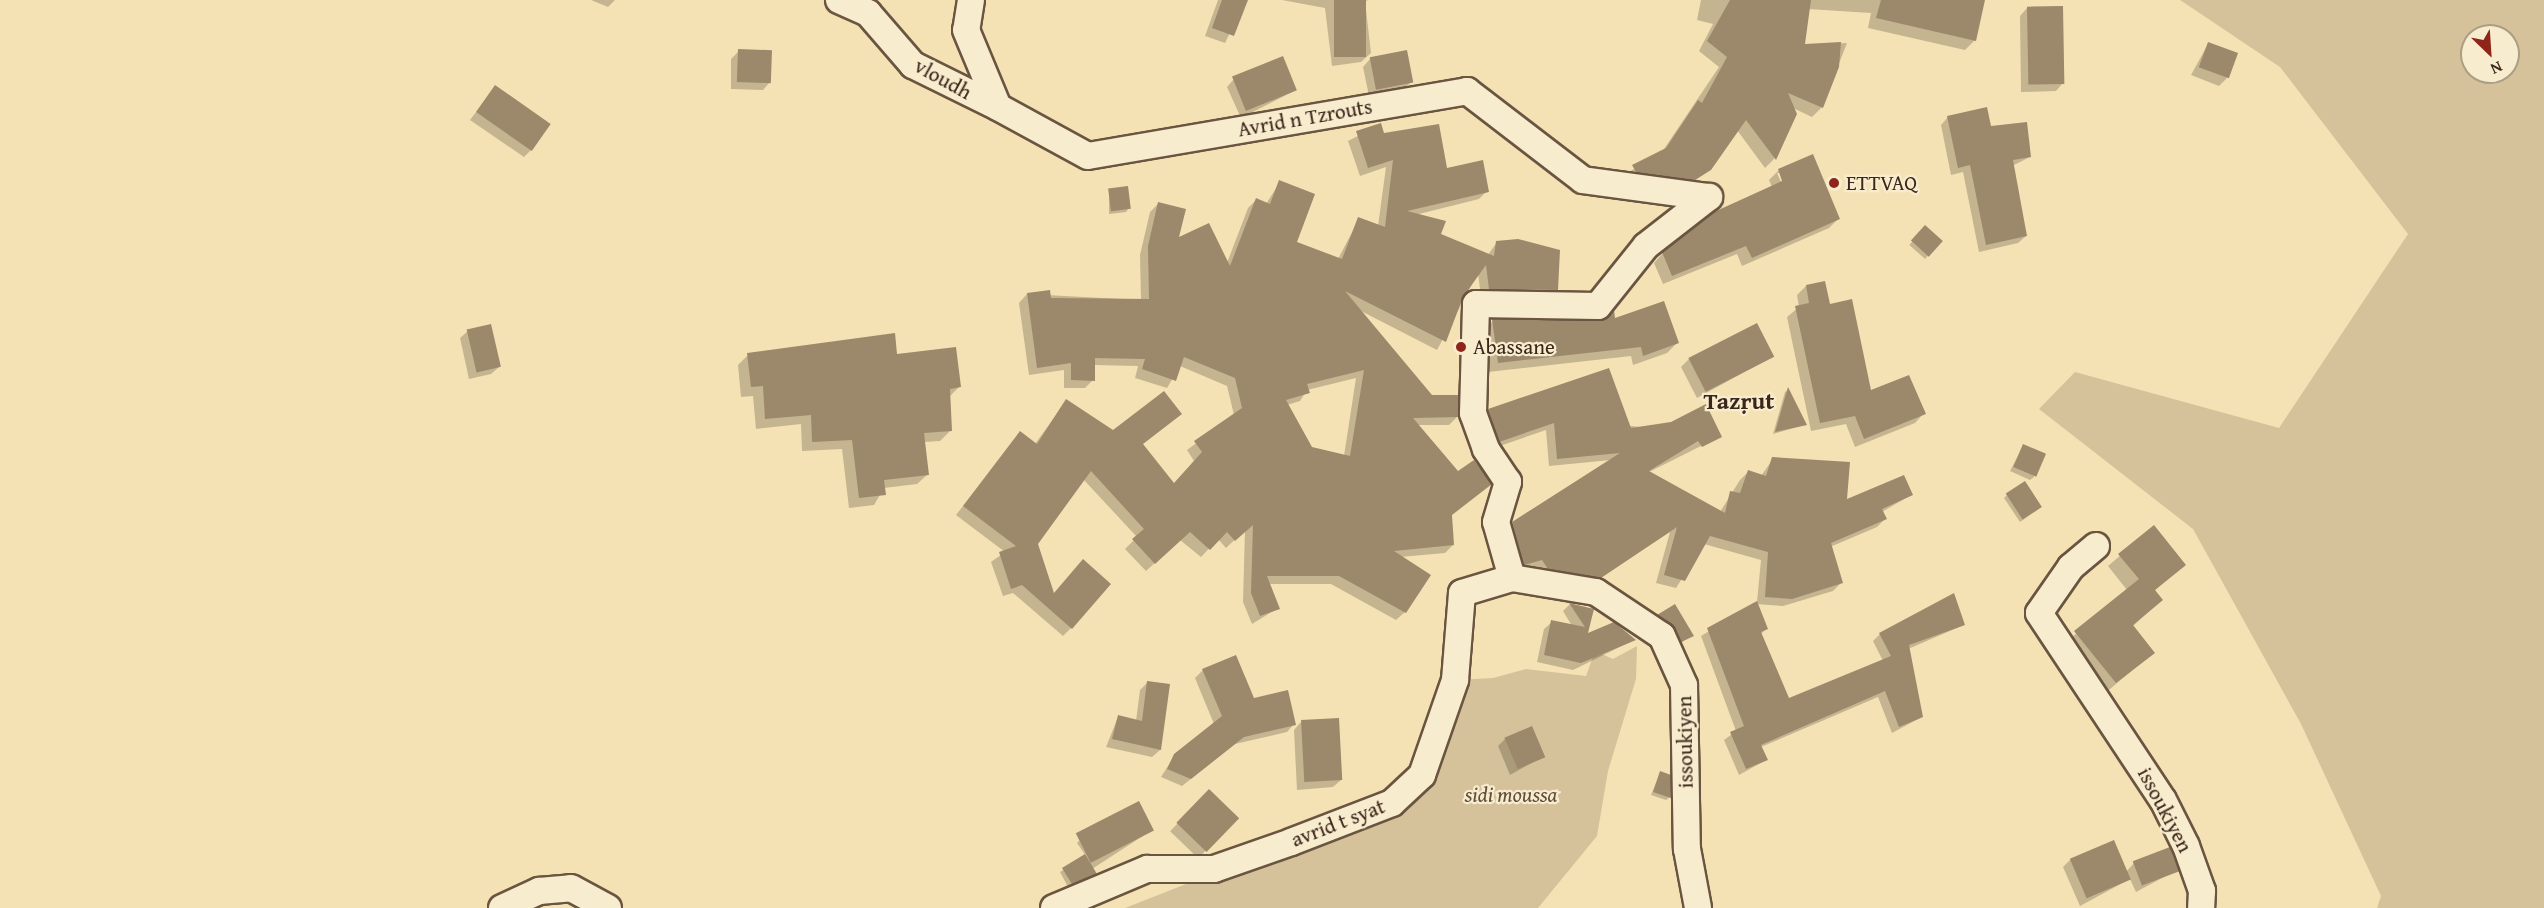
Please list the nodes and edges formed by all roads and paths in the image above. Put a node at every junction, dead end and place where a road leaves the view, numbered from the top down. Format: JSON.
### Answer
{"nodes":[{"id":1,"x":839,"y":0,"type":"edge"},
{"id":2,"x":971,"y":0,"type":"edge"},
{"id":3,"x":998,"y":107,"type":"junction"},
{"id":4,"x":2096,"y":546,"type":"dead end"},
{"id":5,"x":1512,"y":578,"type":"junction"},
{"id":6,"x":502,"y":908,"type":"edge"},
{"id":7,"x":608,"y":908,"type":"edge"},
{"id":8,"x":1054,"y":908,"type":"edge"},
{"id":9,"x":1698,"y":908,"type":"edge"},
{"id":10,"x":2201,"y":908,"type":"edge"}],
"edges":[{"from":1,"to":3,"type":"street","name":"vloudh"},
{"from":2,"to":3,"type":"street"},
{"from":3,"to":5,"type":"street","name":"Avrid n Tzrouts"},
{"from":4,"to":10,"type":"street","name":"issoukiyen"},
{"from":5,"to":8,"type":"street","name":"avrid t syat"},
{"from":5,"to":9,"type":"street","name":"issoukiyen"},
{"from":6,"to":7,"type":"street"}]}
